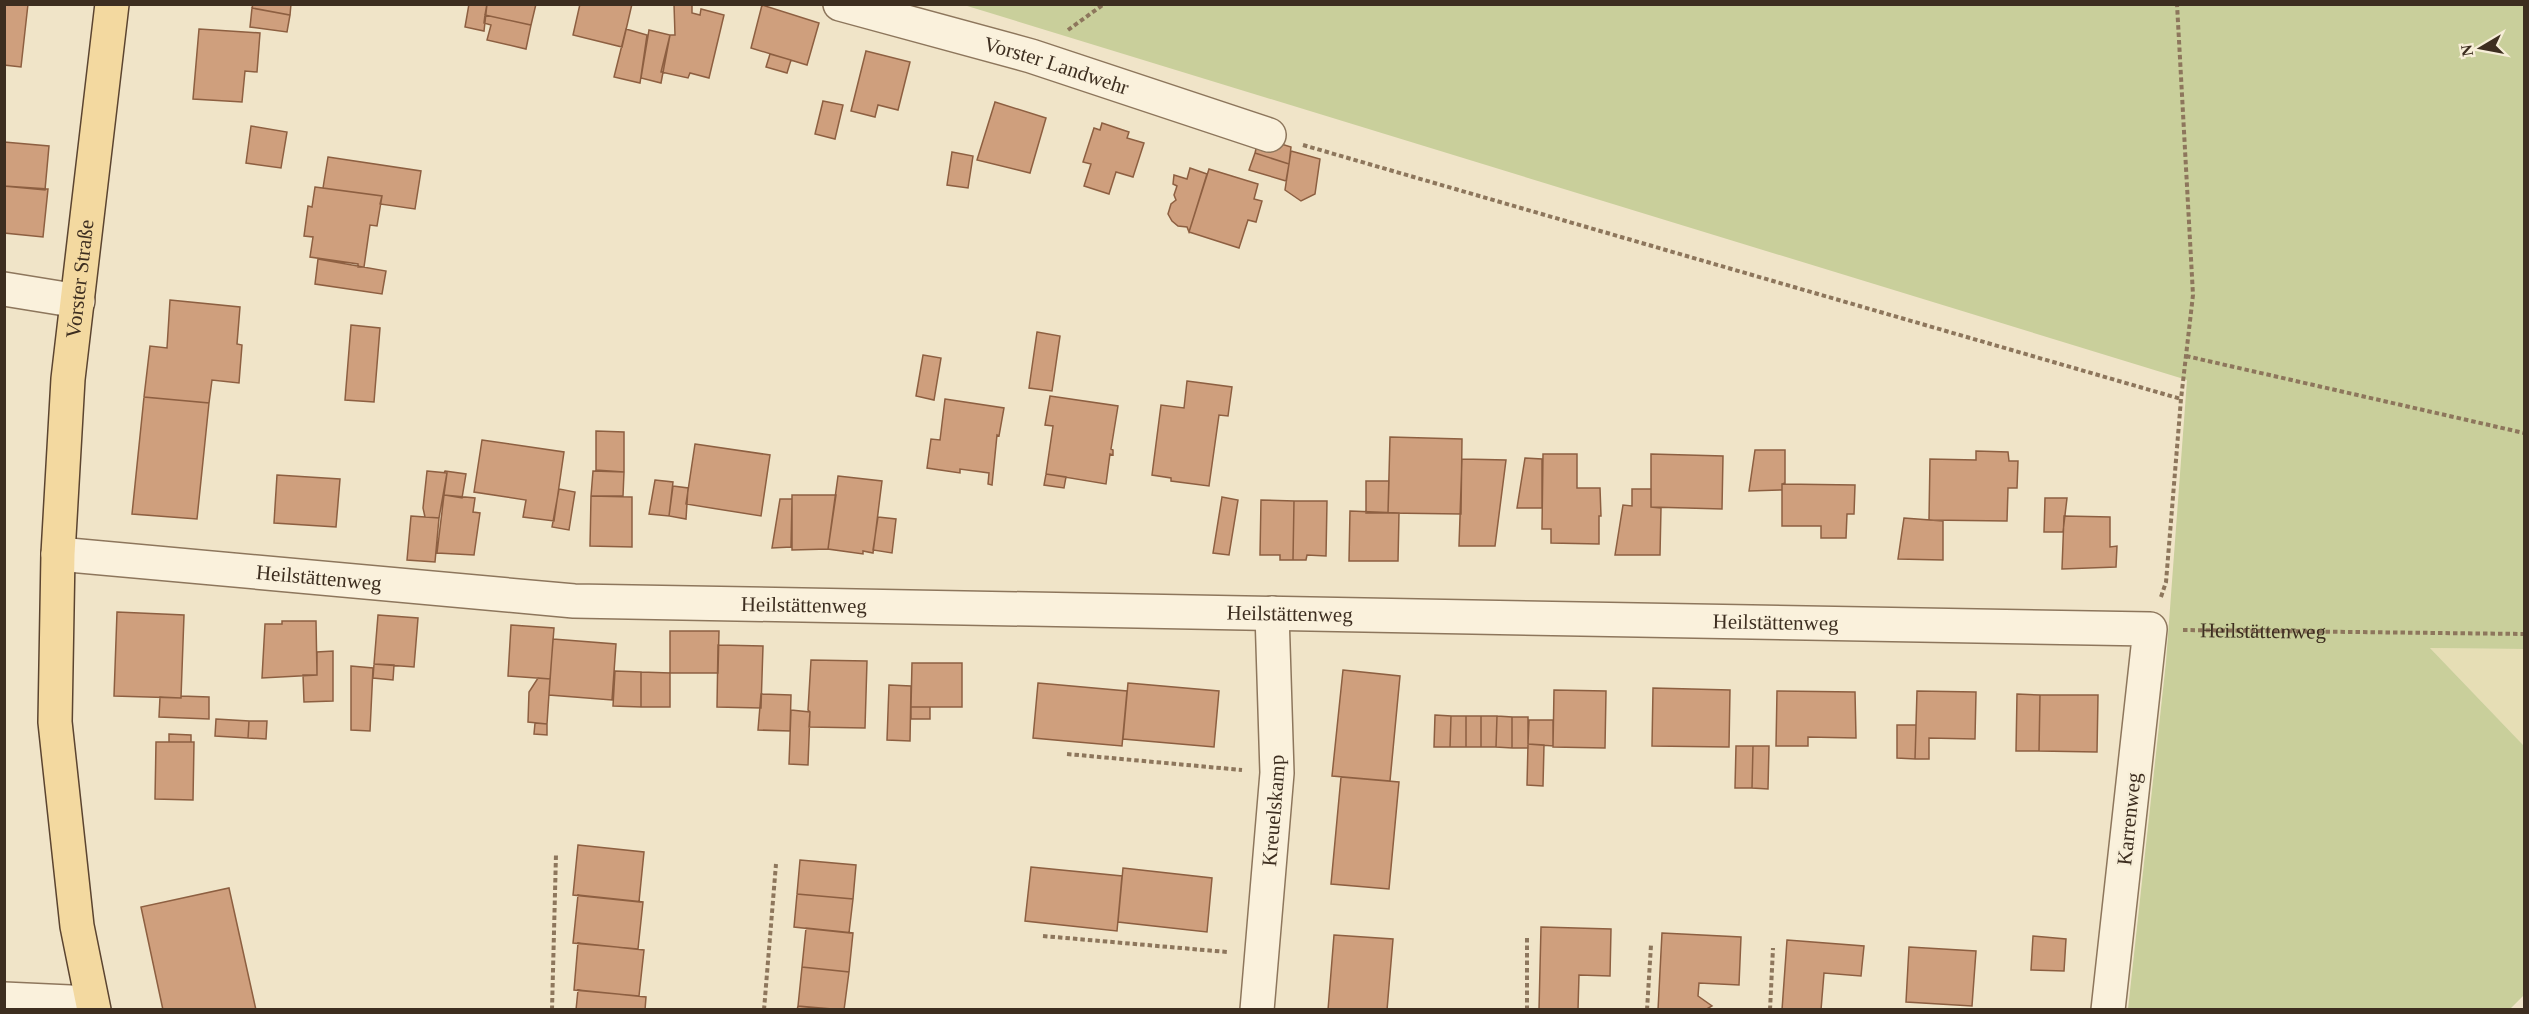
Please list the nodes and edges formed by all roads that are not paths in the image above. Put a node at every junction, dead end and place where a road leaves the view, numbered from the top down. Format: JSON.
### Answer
{"nodes":[{"id":1,"x":112,"y":4,"type":"edge"},
{"id":2,"x":840,"y":4,"type":"edge"},
{"id":3,"x":1269,"y":135,"type":"road end"},
{"id":4,"x":4,"y":289,"type":"edge"},
{"id":5,"x":78,"y":301,"type":"junction"},
{"id":6,"x":58,"y":554,"type":"junction"},
{"id":7,"x":1272,"y":613,"type":"junction"},
{"id":8,"x":2150,"y":630,"type":"joint"},
{"id":9,"x":4,"y":999,"type":"edge"},
{"id":10,"x":93,"y":1006,"type":"edge"},
{"id":11,"x":1257,"y":1010,"type":"edge"},
{"id":12,"x":2108,"y":1010,"type":"edge"}],
"edges":[{"from":1,"to":5,"type":"main road","name":"Vorster Straße"},
{"from":2,"to":3,"type":"street","name":"Vorster Landwehr"},
{"from":4,"to":5,"type":"street"},
{"from":5,"to":6,"type":"main road","name":"Vorster Straße"},
{"from":6,"to":7,"type":"street","name":"Heilstättenweg"},
{"from":6,"to":10,"type":"main road","name":"Vorster Straße"},
{"from":7,"to":8,"type":"street","name":"Heilstättenweg"},
{"from":7,"to":11,"type":"street","name":"Kreuelskamp"},
{"from":8,"to":12,"type":"street","name":"Karrenweg"},
{"from":9,"to":10,"type":"street"}]}
